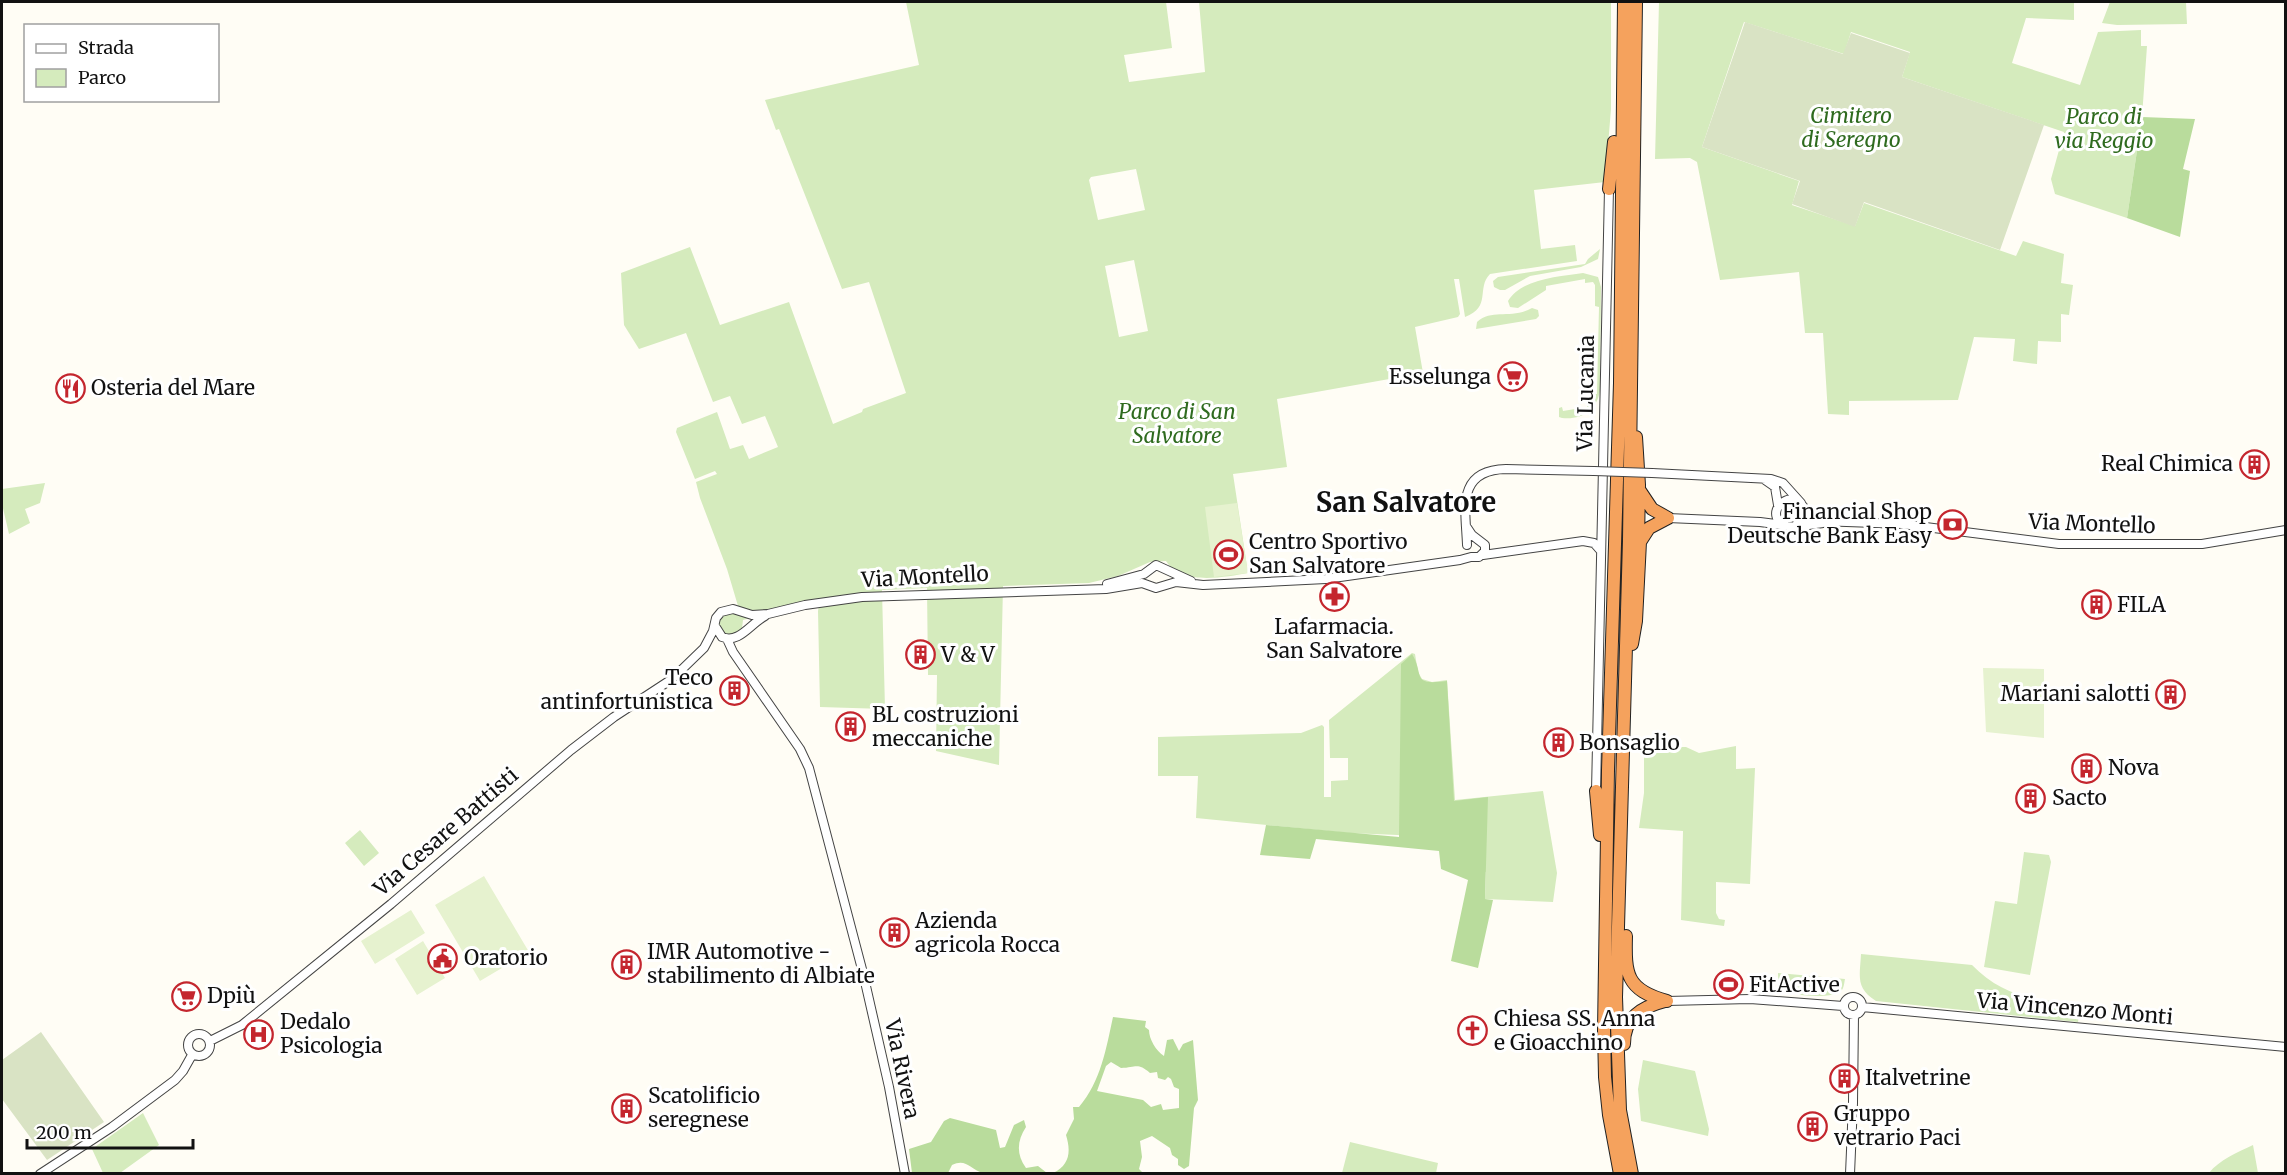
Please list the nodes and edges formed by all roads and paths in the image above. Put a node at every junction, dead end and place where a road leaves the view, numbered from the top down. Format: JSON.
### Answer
{"nodes":[{"id":1,"x":1624,"y":2,"type":"edge"},
{"id":2,"x":1636,"y":2,"type":"edge"},
{"id":3,"x":1623,"y":37,"type":"junction"},
{"id":4,"x":1609,"y":189,"type":"joint"},
{"id":5,"x":1629,"y":399,"type":"junction"},
{"id":6,"x":1762,"y":478,"type":"junction"},
{"id":7,"x":1602,"y":484,"type":"junction"},
{"id":8,"x":1639,"y":490,"type":"junction"},
{"id":9,"x":1802,"y":506,"type":"junction"},
{"id":10,"x":1777,"y":509,"type":"junction"},
{"id":11,"x":1668,"y":518,"type":"junction"},
{"id":12,"x":1761,"y":522,"type":"junction"},
{"id":13,"x":1826,"y":522,"type":"junction"},
{"id":14,"x":1783,"y":525,"type":"junction"},
{"id":15,"x":1796,"y":525,"type":"junction"},
{"id":16,"x":1466,"y":526,"type":"junction"},
{"id":17,"x":2286,"y":530,"type":"edge"},
{"id":18,"x":1477,"y":539,"type":"junction"},
{"id":19,"x":1583,"y":541,"type":"junction"},
{"id":20,"x":1467,"y":546,"type":"junction"},
{"id":21,"x":1638,"y":550,"type":"junction"},
{"id":22,"x":1484,"y":551,"type":"junction"},
{"id":23,"x":1601,"y":551,"type":"junction"},
{"id":24,"x":1471,"y":556,"type":"junction"},
{"id":25,"x":1454,"y":560,"type":"junction"},
{"id":26,"x":1166,"y":570,"type":"junction"},
{"id":27,"x":1147,"y":572,"type":"junction"},
{"id":28,"x":1166,"y":584,"type":"junction"},
{"id":29,"x":1149,"y":585,"type":"junction"},
{"id":30,"x":1203,"y":585,"type":"junction"},
{"id":31,"x":1085,"y":589,"type":"junction"},
{"id":32,"x":741,"y":612,"type":"junction"},
{"id":33,"x":768,"y":614,"type":"junction"},
{"id":34,"x":715,"y":626,"type":"junction"},
{"id":35,"x":744,"y":631,"type":"junction"},
{"id":36,"x":730,"y":639,"type":"junction"},
{"id":37,"x":704,"y":648,"type":"junction"},
{"id":38,"x":1626,"y":659,"type":"junction"},
{"id":39,"x":1596,"y":791,"type":"joint"},
{"id":40,"x":1606,"y":891,"type":"junction"},
{"id":41,"x":1619,"y":896,"type":"junction"},
{"id":42,"x":1667,"y":1001,"type":"junction"},
{"id":43,"x":1843,"y":1006,"type":"junction"},
{"id":44,"x":1862,"y":1007,"type":"junction"},
{"id":45,"x":1854,"y":1015,"type":"junction"},
{"id":46,"x":210,"y":1041,"type":"junction"},
{"id":47,"x":2286,"y":1047,"type":"edge"},
{"id":48,"x":192,"y":1055,"type":"junction"},
{"id":49,"x":1618,"y":1080,"type":"junction"},
{"id":50,"x":39,"y":1173,"type":"edge"},
{"id":51,"x":905,"y":1173,"type":"edge"},
{"id":52,"x":1620,"y":1173,"type":"edge"},
{"id":53,"x":1632,"y":1173,"type":"edge"},
{"id":54,"x":1850,"y":1173,"type":"edge"}],
"edges":[{"from":1,"to":3,"type":"highway"},
{"from":2,"to":5,"type":"highway"},
{"from":3,"to":4,"type":"highway"},
{"from":3,"to":40,"type":"highway"},
{"from":4,"to":7,"type":"street","name":"Via Lucania"},
{"from":5,"to":8,"type":"highway"},
{"from":5,"to":38,"type":"highway"},
{"from":6,"to":9,"type":"street","name":"Via Montello"},
{"from":6,"to":10,"type":"street"},
{"from":6,"to":16,"type":"street","name":"Via Montello","bridge":true},
{"from":7,"to":19,"type":"street"},
{"from":7,"to":23,"type":"street","name":"Via Lucania"},
{"from":8,"to":11,"type":"highway"},
{"from":8,"to":21,"type":"highway"},
{"from":9,"to":10,"type":"street"},
{"from":9,"to":13,"type":"street","name":"Via Montello"},
{"from":9,"to":15,"type":"street"},
{"from":10,"to":12,"type":"street"},
{"from":10,"to":14,"type":"street"},
{"from":11,"to":12,"type":"street"},
{"from":11,"to":21,"type":"highway"},
{"from":12,"to":14,"type":"street"},
{"from":13,"to":15,"type":"street","name":"Via Montello"},
{"from":13,"to":17,"type":"street","name":"Via Montello"},
{"from":14,"to":15,"type":"street"},
{"from":16,"to":18,"type":"street"},
{"from":16,"to":20,"type":"street","name":"Via Montello"},
{"from":18,"to":20,"type":"street"},
{"from":18,"to":22,"type":"street"},
{"from":19,"to":22,"type":"street"},
{"from":19,"to":23,"type":"street"},
{"from":20,"to":24,"type":"street"},
{"from":20,"to":25,"type":"street"},
{"from":21,"to":38,"type":"highway"},
{"from":22,"to":24,"type":"street"},
{"from":23,"to":39,"type":"street","name":"Via Lucania"},
{"from":24,"to":25,"type":"street"},
{"from":25,"to":30,"type":"street"},
{"from":26,"to":27,"type":"street"},
{"from":26,"to":28,"type":"street"},
{"from":26,"to":30,"type":"street"},
{"from":27,"to":29,"type":"street"},
{"from":27,"to":31,"type":"street","name":"Via Montello"},
{"from":28,"to":29,"type":"street"},
{"from":28,"to":30,"type":"street"},
{"from":29,"to":31,"type":"street","name":"Via Montello"},
{"from":31,"to":33,"type":"street","name":"Via Montello"},
{"from":32,"to":33,"type":"street","name":"Via Montello"},
{"from":32,"to":34,"type":"street"},
{"from":32,"to":35,"type":"street"},
{"from":33,"to":35,"type":"street","name":"Via Montello"},
{"from":34,"to":36,"type":"street"},
{"from":34,"to":37,"type":"street","name":"Via Cesare Battisti"},
{"from":35,"to":36,"type":"street"},
{"from":36,"to":37,"type":"street","name":"Via Cesare Battisti"},
{"from":36,"to":51,"type":"street","name":"Via Rivera"},
{"from":37,"to":46,"type":"street","name":"Via Cesare Battisti"},
{"from":38,"to":41,"type":"highway"},
{"from":39,"to":40,"type":"highway"},
{"from":40,"to":52,"type":"highway"},
{"from":41,"to":42,"type":"highway"},
{"from":41,"to":49,"type":"highway"},
{"from":42,"to":43,"type":"street"},
{"from":42,"to":49,"type":"highway"},
{"from":43,"to":44,"type":"street"},
{"from":43,"to":45,"type":"street"},
{"from":44,"to":45,"type":"street"},
{"from":44,"to":47,"type":"street","name":"Via Vincenzo Monti"},
{"from":45,"to":54,"type":"street"},
{"from":46,"to":48,"type":"street"},
{"from":46,"to":48,"type":"street"},
{"from":48,"to":50,"type":"street"},
{"from":49,"to":53,"type":"highway"}]}
